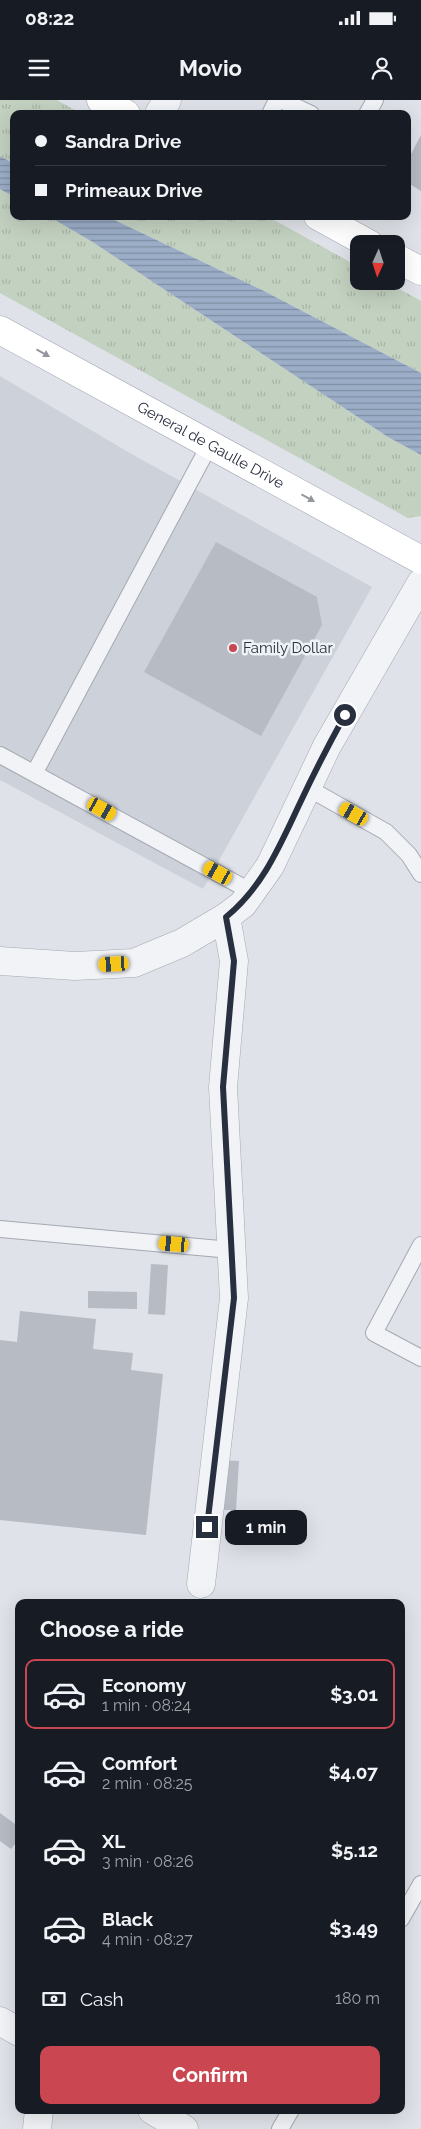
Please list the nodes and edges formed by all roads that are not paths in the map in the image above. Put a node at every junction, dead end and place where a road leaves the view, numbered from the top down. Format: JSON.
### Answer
{"nodes":[{"id":1,"x":101,"y":100,"type":"edge"},
{"id":2,"x":279,"y":100,"type":"edge"},
{"id":3,"x":119,"y":110,"type":"edge"},
{"id":4,"x":302,"y":110,"type":"edge"},
{"id":5,"x":325,"y":220,"type":"edge"},
{"id":6,"x":353,"y":235,"type":"edge"},
{"id":7,"x":405,"y":263,"type":"edge"},
{"id":8,"x":421,"y":271,"type":"edge"},
{"id":9,"x":0,"y":330,"type":"edge"},
{"id":10,"x":210,"y":444,"type":"junction"},
{"id":11,"x":421,"y":560,"type":"edge"},
{"id":12,"x":421,"y":583,"type":"edge"},
{"id":13,"x":0,"y":755,"type":"edge"},
{"id":14,"x":35,"y":772,"type":"junction"},
{"id":15,"x":308,"y":788,"type":"junction"},
{"id":16,"x":421,"y":874,"type":"edge"},
{"id":17,"x":252,"y":892,"type":"junction"},
{"id":18,"x":226,"y":917,"type":"junction"},
{"id":19,"x":0,"y":960,"type":"edge"},
{"id":20,"x":0,"y":1228,"type":"edge"},
{"id":21,"x":421,"y":1245,"type":"edge"},
{"id":22,"x":231,"y":1250,"type":"junction"},
{"id":23,"x":421,"y":1358,"type":"edge"},
{"id":24,"x":201,"y":1584,"type":"dead end"},
{"id":25,"x":421,"y":1884,"type":"edge"},
{"id":26,"x":405,"y":1912,"type":"edge"},
{"id":27,"x":0,"y":2021,"type":"edge"},
{"id":28,"x":15,"y":2030,"type":"edge"},
{"id":29,"x":39,"y":2114,"type":"edge"},
{"id":30,"x":159,"y":2114,"type":"edge"},
{"id":31,"x":289,"y":2114,"type":"edge"},
{"id":32,"x":37,"y":2129,"type":"edge"},
{"id":33,"x":184,"y":2129,"type":"edge"},
{"id":34,"x":280,"y":2129,"type":"edge"}],
"edges":[{"from":1,"to":3,"type":"main road"},
{"from":2,"to":4,"type":"lane"},
{"from":5,"to":6,"type":"main road"},
{"from":7,"to":8,"type":"main road"},
{"from":9,"to":10,"type":"main road","name":"General de Gaulle Drive","one_way":true},
{"from":10,"to":11,"type":"main road","name":"General de Gaulle Drive","one_way":true},
{"from":10,"to":14,"type":"lane"},
{"from":12,"to":15,"type":"street"},
{"from":13,"to":14,"type":"lane"},
{"from":14,"to":17,"type":"lane"},
{"from":15,"to":16,"type":"lane"},
{"from":15,"to":17,"type":"street"},
{"from":17,"to":18,"type":"street"},
{"from":18,"to":19,"type":"street"},
{"from":18,"to":22,"type":"street"},
{"from":20,"to":22,"type":"lane"},
{"from":21,"to":23,"type":"lane"},
{"from":22,"to":24,"type":"street"},
{"from":25,"to":26,"type":"lane"},
{"from":27,"to":28,"type":"street"},
{"from":29,"to":32,"type":"street"},
{"from":30,"to":33,"type":"street"},
{"from":31,"to":34,"type":"lane"}]}
